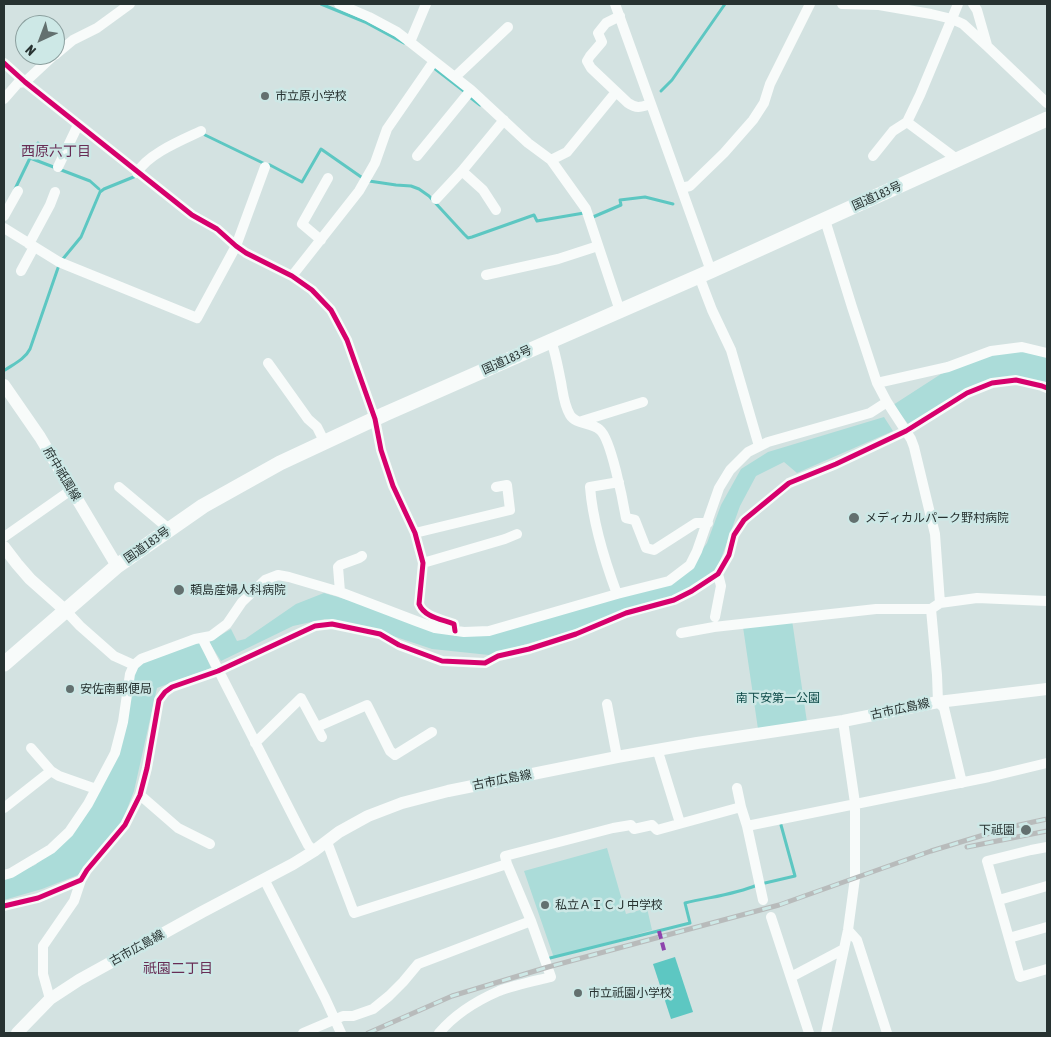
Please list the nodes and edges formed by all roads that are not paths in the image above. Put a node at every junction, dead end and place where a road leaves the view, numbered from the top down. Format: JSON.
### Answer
{"nodes":[{"id":1,"x":130,"y":4,"type":"edge"},
{"id":2,"x":339,"y":4,"type":"edge"},
{"id":3,"x":426,"y":4,"type":"edge"},
{"id":4,"x":615,"y":4,"type":"edge"},
{"id":5,"x":810,"y":4,"type":"edge"},
{"id":6,"x":842,"y":4,"type":"edge"},
{"id":7,"x":958,"y":4,"type":"edge"},
{"id":8,"x":973,"y":4,"type":"edge"},
{"id":9,"x":620,"y":16,"type":"junction"},
{"id":10,"x":952,"y":19,"type":"junction"},
{"id":11,"x":508,"y":26,"type":"dead end"},
{"id":12,"x":410,"y":42,"type":"junction"},
{"id":13,"x":987,"y":46,"type":"junction"},
{"id":14,"x":65,"y":47,"type":"edge"},
{"id":15,"x":434,"y":61,"type":"junction"},
{"id":16,"x":4,"y":63,"type":"edge"},
{"id":17,"x":44,"y":65,"type":"edge"},
{"id":18,"x":454,"y":77,"type":"junction"},
{"id":19,"x":25,"y":82,"type":"junction"},
{"id":20,"x":470,"y":90,"type":"junction"},
{"id":21,"x":616,"y":92,"type":"junction"},
{"id":22,"x":4,"y":99,"type":"edge"},
{"id":23,"x":1047,"y":103,"type":"edge"},
{"id":24,"x":651,"y":104,"type":"junction"},
{"id":25,"x":1047,"y":119,"type":"edge"},
{"id":26,"x":504,"y":120,"type":"junction"},
{"id":27,"x":907,"y":122,"type":"junction"},
{"id":28,"x":78,"y":125,"type":"junction"},
{"id":29,"x":201,"y":131,"type":"dead end"},
{"id":30,"x":417,"y":156,"type":"dead end"},
{"id":31,"x":873,"y":156,"type":"dead end"},
{"id":32,"x":551,"y":160,"type":"junction"},
{"id":33,"x":958,"y":160,"type":"junction"},
{"id":34,"x":58,"y":167,"type":"dead end"},
{"id":35,"x":264,"y":167,"type":"dead end"},
{"id":36,"x":462,"y":171,"type":"junction"},
{"id":37,"x":137,"y":173,"type":"junction"},
{"id":38,"x":328,"y":178,"type":"dead end"},
{"id":39,"x":681,"y":188,"type":"junction"},
{"id":40,"x":18,"y":191,"type":"dead end"},
{"id":41,"x":55,"y":192,"type":"dead end"},
{"id":42,"x":436,"y":200,"type":"dead end"},
{"id":43,"x":496,"y":210,"type":"dead end"},
{"id":44,"x":4,"y":216,"type":"edge"},
{"id":45,"x":825,"y":220,"type":"junction"},
{"id":46,"x":4,"y":228,"type":"edge"},
{"id":47,"x":321,"y":240,"type":"junction"},
{"id":48,"x":32,"y":245,"type":"junction"},
{"id":49,"x":236,"y":246,"type":"junction"},
{"id":50,"x":598,"y":246,"type":"junction"},
{"id":51,"x":21,"y":271,"type":"dead end"},
{"id":52,"x":705,"y":274,"type":"junction"},
{"id":53,"x":486,"y":275,"type":"dead end"},
{"id":54,"x":292,"y":276,"type":"junction"},
{"id":55,"x":620,"y":311,"type":"junction"},
{"id":56,"x":551,"y":341,"type":"junction"},
{"id":57,"x":1047,"y":354,"type":"edge"},
{"id":58,"x":268,"y":363,"type":"dead end"},
{"id":59,"x":877,"y":383,"type":"junction"},
{"id":60,"x":4,"y":385,"type":"edge"},
{"id":61,"x":1047,"y":388,"type":"edge"},
{"id":62,"x":643,"y":402,"type":"dead end"},
{"id":63,"x":887,"y":402,"type":"junction"},
{"id":64,"x":374,"y":419,"type":"junction"},
{"id":65,"x":579,"y":422,"type":"junction"},
{"id":66,"x":906,"y":431,"type":"junction"},
{"id":67,"x":325,"y":442,"type":"junction"},
{"id":68,"x":758,"y":446,"type":"junction"},
{"id":69,"x":618,"y":482,"type":"junction"},
{"id":70,"x":120,"y":487,"type":"dead end"},
{"id":71,"x":496,"y":487,"type":"dead end"},
{"id":72,"x":72,"y":490,"type":"junction"},
{"id":73,"x":708,"y":523,"type":"junction"},
{"id":74,"x":169,"y":529,"type":"junction"},
{"id":75,"x":414,"y":533,"type":"junction"},
{"id":76,"x":517,"y":534,"type":"dead end"},
{"id":77,"x":4,"y":537,"type":"edge"},
{"id":78,"x":4,"y":547,"type":"edge"},
{"id":79,"x":362,"y":556,"type":"dead end"},
{"id":80,"x":423,"y":563,"type":"junction"},
{"id":81,"x":116,"y":566,"type":"junction"},
{"id":82,"x":718,"y":574,"type":"junction"},
{"id":83,"x":340,"y":592,"type":"junction"},
{"id":84,"x":617,"y":594,"type":"junction"},
{"id":85,"x":1047,"y":601,"type":"edge"},
{"id":86,"x":935,"y":606,"type":"junction"},
{"id":87,"x":66,"y":610,"type":"junction"},
{"id":88,"x":715,"y":617,"type":"dead end"},
{"id":89,"x":455,"y":631,"type":"junction"},
{"id":90,"x":681,"y":634,"type":"dead end"},
{"id":91,"x":202,"y":638,"type":"junction"},
{"id":92,"x":4,"y":664,"type":"edge"},
{"id":93,"x":134,"y":665,"type":"junction"},
{"id":94,"x":218,"y":671,"type":"junction"},
{"id":95,"x":1047,"y":689,"type":"edge"},
{"id":96,"x":938,"y":702,"type":"junction"},
{"id":97,"x":607,"y":704,"type":"dead end"},
{"id":98,"x":843,"y":721,"type":"junction"},
{"id":99,"x":316,"y":727,"type":"junction"},
{"id":100,"x":432,"y":732,"type":"dead end"},
{"id":101,"x":322,"y":737,"type":"dead end"},
{"id":102,"x":255,"y":743,"type":"junction"},
{"id":103,"x":31,"y":748,"type":"dead end"},
{"id":104,"x":656,"y":750,"type":"junction"},
{"id":105,"x":617,"y":757,"type":"junction"},
{"id":106,"x":1047,"y":763,"type":"edge"},
{"id":107,"x":51,"y":771,"type":"junction"},
{"id":108,"x":962,"y":783,"type":"junction"},
{"id":109,"x":737,"y":788,"type":"dead end"},
{"id":110,"x":96,"y":789,"type":"junction"},
{"id":111,"x":140,"y":794,"type":"junction"},
{"id":112,"x":855,"y":804,"type":"junction"},
{"id":113,"x":741,"y":807,"type":"junction"},
{"id":114,"x":4,"y":808,"type":"edge"},
{"id":115,"x":680,"y":823,"type":"junction"},
{"id":116,"x":747,"y":826,"type":"junction"},
{"id":117,"x":327,"y":842,"type":"junction"},
{"id":118,"x":210,"y":844,"type":"dead end"},
{"id":119,"x":1047,"y":847,"type":"edge"},
{"id":120,"x":314,"y":851,"type":"junction"},
{"id":121,"x":507,"y":864,"type":"junction"},
{"id":122,"x":4,"y":875,"type":"edge"},
{"id":123,"x":264,"y":879,"type":"junction"},
{"id":124,"x":81,"y":880,"type":"junction"},
{"id":125,"x":1047,"y":886,"type":"edge"},
{"id":126,"x":763,"y":900,"type":"dead end"},
{"id":127,"x":998,"y":900,"type":"junction"},
{"id":128,"x":4,"y":906,"type":"edge"},
{"id":129,"x":771,"y":917,"type":"dead end"},
{"id":130,"x":531,"y":921,"type":"junction"},
{"id":131,"x":1047,"y":927,"type":"edge"},
{"id":132,"x":848,"y":930,"type":"junction"},
{"id":133,"x":1009,"y":938,"type":"junction"},
{"id":134,"x":844,"y":949,"type":"junction"},
{"id":135,"x":1047,"y":969,"type":"edge"},
{"id":136,"x":790,"y":976,"type":"junction"},
{"id":137,"x":50,"y":999,"type":"junction"},
{"id":138,"x":336,"y":1018,"type":"junction"},
{"id":139,"x":17,"y":1033,"type":"edge"},
{"id":140,"x":303,"y":1033,"type":"edge"},
{"id":141,"x":341,"y":1033,"type":"edge"},
{"id":142,"x":439,"y":1033,"type":"edge"},
{"id":143,"x":809,"y":1033,"type":"edge"},
{"id":144,"x":826,"y":1033,"type":"edge"},
{"id":145,"x":887,"y":1033,"type":"edge"}],
"edges":[{"from":1,"to":14,"type":"street"},
{"from":2,"to":12,"type":"street"},
{"from":3,"to":12,"type":"street"},
{"from":4,"to":9,"type":"street"},
{"from":5,"to":39,"type":"street"},
{"from":6,"to":10,"type":"street"},
{"from":7,"to":10,"type":"street"},
{"from":8,"to":13,"type":"street"},
{"from":9,"to":21,"type":"street"},
{"from":9,"to":24,"type":"street"},
{"from":10,"to":13,"type":"street"},
{"from":10,"to":27,"type":"street"},
{"from":11,"to":18,"type":"street"},
{"from":12,"to":15,"type":"street"},
{"from":13,"to":23,"type":"street"},
{"from":15,"to":18,"type":"street"},
{"from":15,"to":47,"type":"street"},
{"from":16,"to":19,"type":"street"},
{"from":17,"to":19,"type":"street"},
{"from":18,"to":20,"type":"street"},
{"from":19,"to":22,"type":"street"},
{"from":19,"to":28,"type":"street"},
{"from":20,"to":26,"type":"street"},
{"from":20,"to":30,"type":"street"},
{"from":21,"to":24,"type":"street"},
{"from":21,"to":32,"type":"street"},
{"from":24,"to":39,"type":"street"},
{"from":25,"to":33,"type":"highway","name":"国道183号"},
{"from":26,"to":32,"type":"street"},
{"from":26,"to":36,"type":"street"},
{"from":27,"to":31,"type":"street"},
{"from":27,"to":33,"type":"street"},
{"from":28,"to":34,"type":"street"},
{"from":28,"to":37,"type":"street"},
{"from":29,"to":37,"type":"street"},
{"from":32,"to":50,"type":"street"},
{"from":33,"to":45,"type":"highway","name":"国道183号"},
{"from":35,"to":49,"type":"street"},
{"from":36,"to":42,"type":"street"},
{"from":36,"to":43,"type":"street"},
{"from":37,"to":49,"type":"street"},
{"from":38,"to":47,"type":"street"},
{"from":39,"to":52,"type":"street"},
{"from":40,"to":44,"type":"street"},
{"from":41,"to":48,"type":"street"},
{"from":45,"to":52,"type":"highway","name":"国道183号"},
{"from":45,"to":59,"type":"street"},
{"from":46,"to":48,"type":"street"},
{"from":47,"to":54,"type":"street"},
{"from":48,"to":49,"type":"street"},
{"from":48,"to":51,"type":"street"},
{"from":49,"to":54,"type":"street"},
{"from":50,"to":53,"type":"street"},
{"from":50,"to":55,"type":"street"},
{"from":52,"to":55,"type":"highway","name":"国道183号"},
{"from":52,"to":68,"type":"street"},
{"from":54,"to":64,"type":"street"},
{"from":55,"to":56,"type":"highway","name":"国道183号"},
{"from":56,"to":64,"type":"highway","name":"国道183号"},
{"from":56,"to":65,"type":"street"},
{"from":57,"to":59,"type":"street"},
{"from":58,"to":67,"type":"street"},
{"from":59,"to":63,"type":"street"},
{"from":60,"to":72,"type":"main road","name":"府中祇園線"},
{"from":61,"to":66,"type":"street"},
{"from":62,"to":65,"type":"street"},
{"from":63,"to":66,"type":"street"},
{"from":63,"to":68,"type":"street"},
{"from":64,"to":67,"type":"highway","name":"国道183号"},
{"from":64,"to":75,"type":"street"},
{"from":65,"to":69,"type":"street"},
{"from":66,"to":82,"type":"street"},
{"from":66,"to":86,"type":"street"},
{"from":67,"to":74,"type":"highway","name":"国道183号"},
{"from":68,"to":73,"type":"street"},
{"from":69,"to":73,"type":"street"},
{"from":69,"to":84,"type":"street"},
{"from":70,"to":74,"type":"street"},
{"from":71,"to":75,"type":"street"},
{"from":72,"to":77,"type":"street"},
{"from":72,"to":81,"type":"main road","name":"府中祇園線"},
{"from":73,"to":84,"type":"street"},
{"from":74,"to":81,"type":"highway","name":"国道183号"},
{"from":75,"to":80,"type":"street"},
{"from":76,"to":80,"type":"street"},
{"from":78,"to":87,"type":"main road"},
{"from":79,"to":83,"type":"street"},
{"from":80,"to":89,"type":"street"},
{"from":81,"to":87,"type":"highway","name":"国道183号"},
{"from":82,"to":88,"type":"street"},
{"from":82,"to":94,"type":"street"},
{"from":83,"to":89,"type":"street"},
{"from":83,"to":91,"type":"street"},
{"from":84,"to":89,"type":"street"},
{"from":85,"to":86,"type":"street"},
{"from":86,"to":90,"type":"street"},
{"from":86,"to":96,"type":"street"},
{"from":87,"to":92,"type":"highway","name":"国道183号"},
{"from":87,"to":93,"type":"street"},
{"from":91,"to":93,"type":"street"},
{"from":91,"to":94,"type":"street"},
{"from":93,"to":110,"type":"street"},
{"from":94,"to":102,"type":"street"},
{"from":94,"to":111,"type":"street"},
{"from":95,"to":96,"type":"main road","name":"古市広島線"},
{"from":96,"to":98,"type":"main road","name":"古市広島線"},
{"from":96,"to":108,"type":"street"},
{"from":97,"to":105,"type":"street"},
{"from":98,"to":104,"type":"main road","name":"古市広島線"},
{"from":98,"to":112,"type":"street"},
{"from":99,"to":100,"type":"street"},
{"from":99,"to":101,"type":"street"},
{"from":99,"to":102,"type":"street"},
{"from":102,"to":120,"type":"street"},
{"from":103,"to":107,"type":"street"},
{"from":104,"to":105,"type":"main road","name":"古市広島線"},
{"from":104,"to":115,"type":"street"},
{"from":105,"to":117,"type":"main road","name":"古市広島線"},
{"from":106,"to":108,"type":"street"},
{"from":107,"to":110,"type":"street"},
{"from":107,"to":114,"type":"street"},
{"from":108,"to":112,"type":"street"},
{"from":109,"to":113,"type":"street"},
{"from":110,"to":122,"type":"street"},
{"from":111,"to":118,"type":"street"},
{"from":111,"to":124,"type":"street"},
{"from":112,"to":116,"type":"street"},
{"from":112,"to":132,"type":"street"},
{"from":113,"to":115,"type":"street"},
{"from":113,"to":116,"type":"street"},
{"from":115,"to":121,"type":"street"},
{"from":116,"to":126,"type":"street"},
{"from":117,"to":120,"type":"main road","name":"古市広島線"},
{"from":117,"to":121,"type":"street"},
{"from":119,"to":127,"type":"street"},
{"from":120,"to":123,"type":"main road","name":"古市広島線"},
{"from":121,"to":130,"type":"street"},
{"from":123,"to":137,"type":"main road","name":"古市広島線"},
{"from":123,"to":138,"type":"street"},
{"from":124,"to":128,"type":"street"},
{"from":124,"to":137,"type":"street"},
{"from":125,"to":127,"type":"street"},
{"from":127,"to":133,"type":"street"},
{"from":129,"to":136,"type":"street"},
{"from":130,"to":138,"type":"street"},
{"from":130,"to":142,"type":"street"},
{"from":131,"to":133,"type":"street"},
{"from":132,"to":134,"type":"street"},
{"from":132,"to":145,"type":"street"},
{"from":133,"to":135,"type":"street"},
{"from":134,"to":136,"type":"street"},
{"from":134,"to":144,"type":"street"},
{"from":136,"to":143,"type":"street"},
{"from":137,"to":139,"type":"main road","name":"古市広島線"},
{"from":138,"to":140,"type":"street"},
{"from":138,"to":141,"type":"street"}]}
